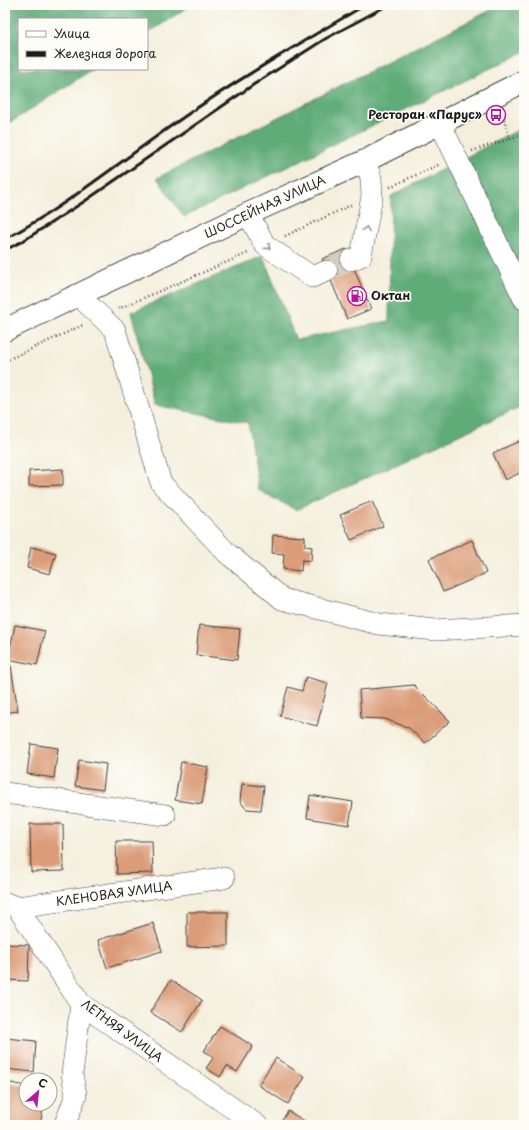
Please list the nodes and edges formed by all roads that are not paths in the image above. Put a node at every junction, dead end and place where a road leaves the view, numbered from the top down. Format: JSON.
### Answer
{"nodes":[{"id":1,"x":524,"y":81,"type":"edge"},
{"id":2,"x":440,"y":123,"type":"junction"},
{"id":3,"x":365,"y":160,"type":"junction"},
{"id":4,"x":248,"y":214,"type":"junction"},
{"id":5,"x":350,"y":260,"type":"tunnel mouth"},
{"id":6,"x":327,"y":271,"type":"tunnel mouth"},
{"id":7,"x":79,"y":296,"type":"junction"},
{"id":8,"x":524,"y":299,"type":"edge"},
{"id":9,"x":5,"y":330,"type":"edge"},
{"id":10,"x":524,"y":625,"type":"edge"},
{"id":11,"x":5,"y":793,"type":"edge"},
{"id":12,"x":165,"y":815,"type":"dead end"},
{"id":13,"x":224,"y":878,"type":"dead end"},
{"id":14,"x":11,"y":905,"type":"edge"},
{"id":15,"x":81,"y":1004,"type":"junction"},
{"id":16,"x":65,"y":1124,"type":"dead end"},
{"id":17,"x":257,"y":1125,"type":"edge"}],
"edges":[{"from":1,"to":2,"type":"main road","name":"ШОССЕЙНАЯ УЛИЦА"},
{"from":2,"to":3,"type":"main road","name":"ШОССЕЙНАЯ УЛИЦА"},
{"from":2,"to":8,"type":"street"},
{"from":3,"to":4,"type":"main road","name":"ШОССЕЙНАЯ УЛИЦА"},
{"from":5,"to":3,"type":"street","one_way":true},
{"from":4,"to":6,"type":"street","one_way":true},
{"from":4,"to":7,"type":"main road","name":"ШОССЕЙНАЯ УЛИЦА"},
{"from":7,"to":9,"type":"main road","name":"ШОССЕЙНАЯ УЛИЦА"},
{"from":7,"to":10,"type":"street"},
{"from":11,"to":12,"type":"street"},
{"from":13,"to":14,"type":"street","name":"КЛЕНОВАЯ УЛИЦА"},
{"from":14,"to":15,"type":"street","name":"ЛЕТНЯЯ УЛИЦА"},
{"from":15,"to":16,"type":"street"},
{"from":15,"to":17,"type":"street","name":"ЛЕТНЯЯ УЛИЦА"}]}
